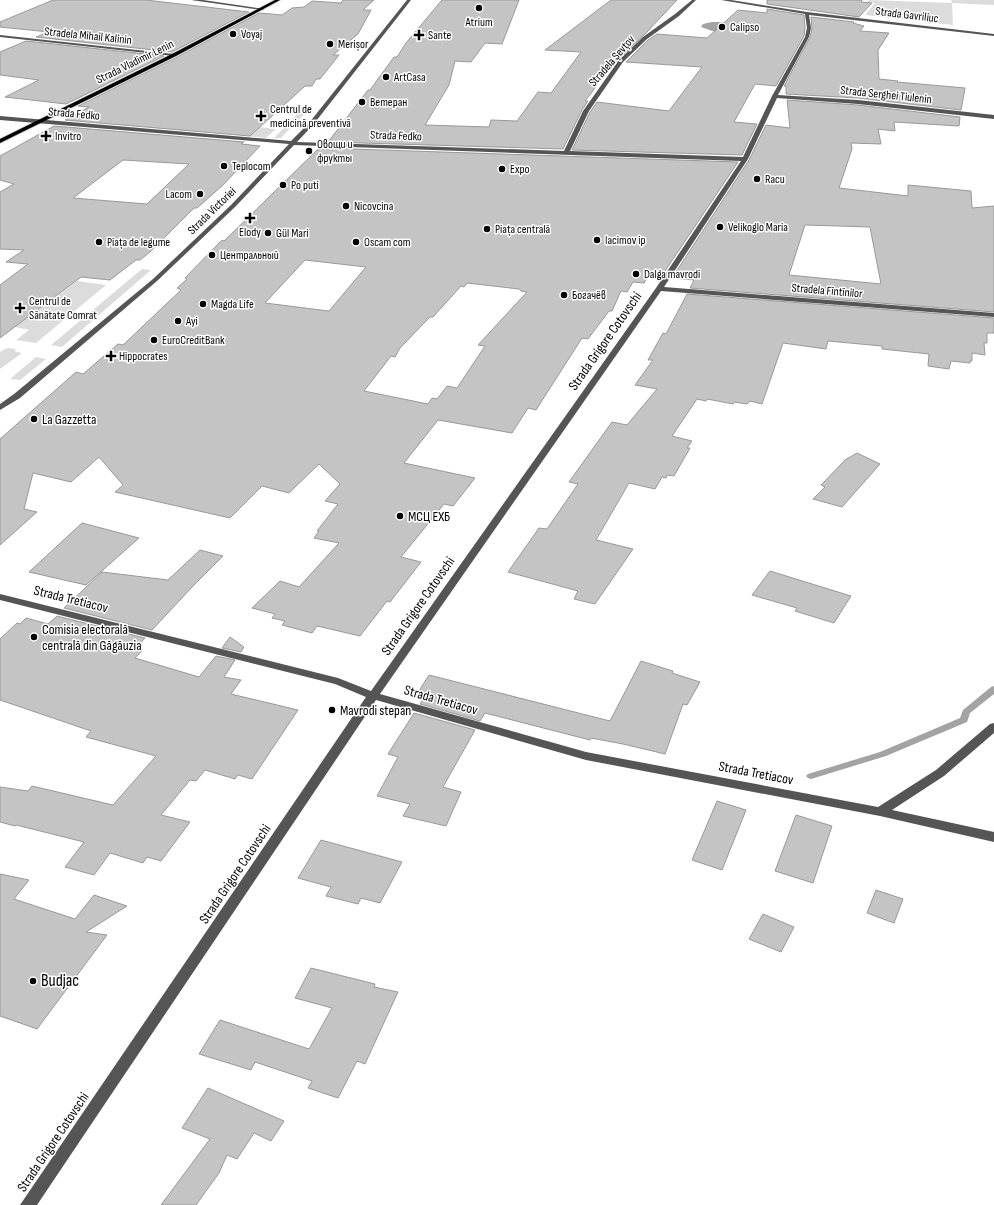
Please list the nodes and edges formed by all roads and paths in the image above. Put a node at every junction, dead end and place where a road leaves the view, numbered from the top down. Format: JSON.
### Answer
{"nodes":[{"id":1,"x":193,"y":0,"type":"edge"},
{"id":2,"x":278,"y":0,"type":"edge"},
{"id":3,"x":409,"y":0,"type":"edge"},
{"id":4,"x":694,"y":0,"type":"edge"},
{"id":5,"x":723,"y":0,"type":"edge"},
{"id":6,"x":262,"y":9,"type":"junction"},
{"id":7,"x":807,"y":13,"type":"junction"},
{"id":8,"x":994,"y":35,"type":"edge"},
{"id":9,"x":0,"y":36,"type":"edge"},
{"id":10,"x":174,"y":55,"type":"junction"},
{"id":11,"x":775,"y":96,"type":"junction"},
{"id":12,"x":994,"y":117,"type":"edge"},
{"id":13,"x":0,"y":118,"type":"edge"},
{"id":14,"x":35,"y":122,"type":"junction"},
{"id":15,"x":0,"y":141,"type":"edge"},
{"id":16,"x":292,"y":143,"type":"junction"},
{"id":17,"x":566,"y":153,"type":"junction"},
{"id":18,"x":745,"y":159,"type":"junction"},
{"id":19,"x":659,"y":289,"type":"junction"},
{"id":20,"x":994,"y":315,"type":"edge"},
{"id":21,"x":0,"y":408,"type":"edge"},
{"id":22,"x":0,"y":597,"type":"edge"},
{"id":23,"x":373,"y":696,"type":"junction"},
{"id":24,"x":994,"y":727,"type":"edge"},
{"id":25,"x":880,"y":812,"type":"junction"},
{"id":26,"x":994,"y":837,"type":"edge"},
{"id":27,"x":28,"y":1205,"type":"edge"}],
"edges":[{"from":1,"to":6,"type":"street"},
{"from":2,"to":6,"type":"main road","name":"Strada Vladimir Lenin"},
{"from":3,"to":16,"type":"street","name":"Strada Victoriei"},
{"from":4,"to":17,"type":"street","name":"Stradela Șevțov"},
{"from":5,"to":7,"type":"street","name":"Strada Gavriliuc"},
{"from":6,"to":10,"type":"main road","name":"Strada Vladimir Lenin"},
{"from":7,"to":8,"type":"street","name":"Strada Gavriliuc"},
{"from":7,"to":11,"type":"street","name":"Strada Grigore Cotovschi"},
{"from":9,"to":10,"type":"street","name":"Stradela Mihail Kalinin"},
{"from":10,"to":14,"type":"main road","name":"Strada Vladimir Lenin"},
{"from":11,"to":12,"type":"street","name":"Strada Serghei Tiulenin"},
{"from":11,"to":18,"type":"street","name":"Strada Grigore Cotovschi"},
{"from":13,"to":14,"type":"street","name":"Strada Fedko"},
{"from":14,"to":15,"type":"main road","name":"Strada Vladimir Lenin"},
{"from":14,"to":16,"type":"street","name":"Strada Fedko"},
{"from":16,"to":17,"type":"street","name":"Strada Fedko"},
{"from":16,"to":21,"type":"street","name":"Strada Victoriei"},
{"from":17,"to":18,"type":"street","name":"Strada Fedko"},
{"from":18,"to":19,"type":"street","name":"Strada Grigore Cotovschi"},
{"from":19,"to":20,"type":"street","name":"Stradela Fîntînilor"},
{"from":19,"to":23,"type":"street","name":"Strada Grigore Cotovschi"},
{"from":22,"to":23,"type":"street","name":"Strada Tretiacov"},
{"from":23,"to":25,"type":"street","name":"Strada Tretiacov"},
{"from":23,"to":27,"type":"street","name":"Strada Grigore Cotovschi"},
{"from":24,"to":25,"type":"street"},
{"from":25,"to":26,"type":"street","name":"Strada Tretiacov"}]}
